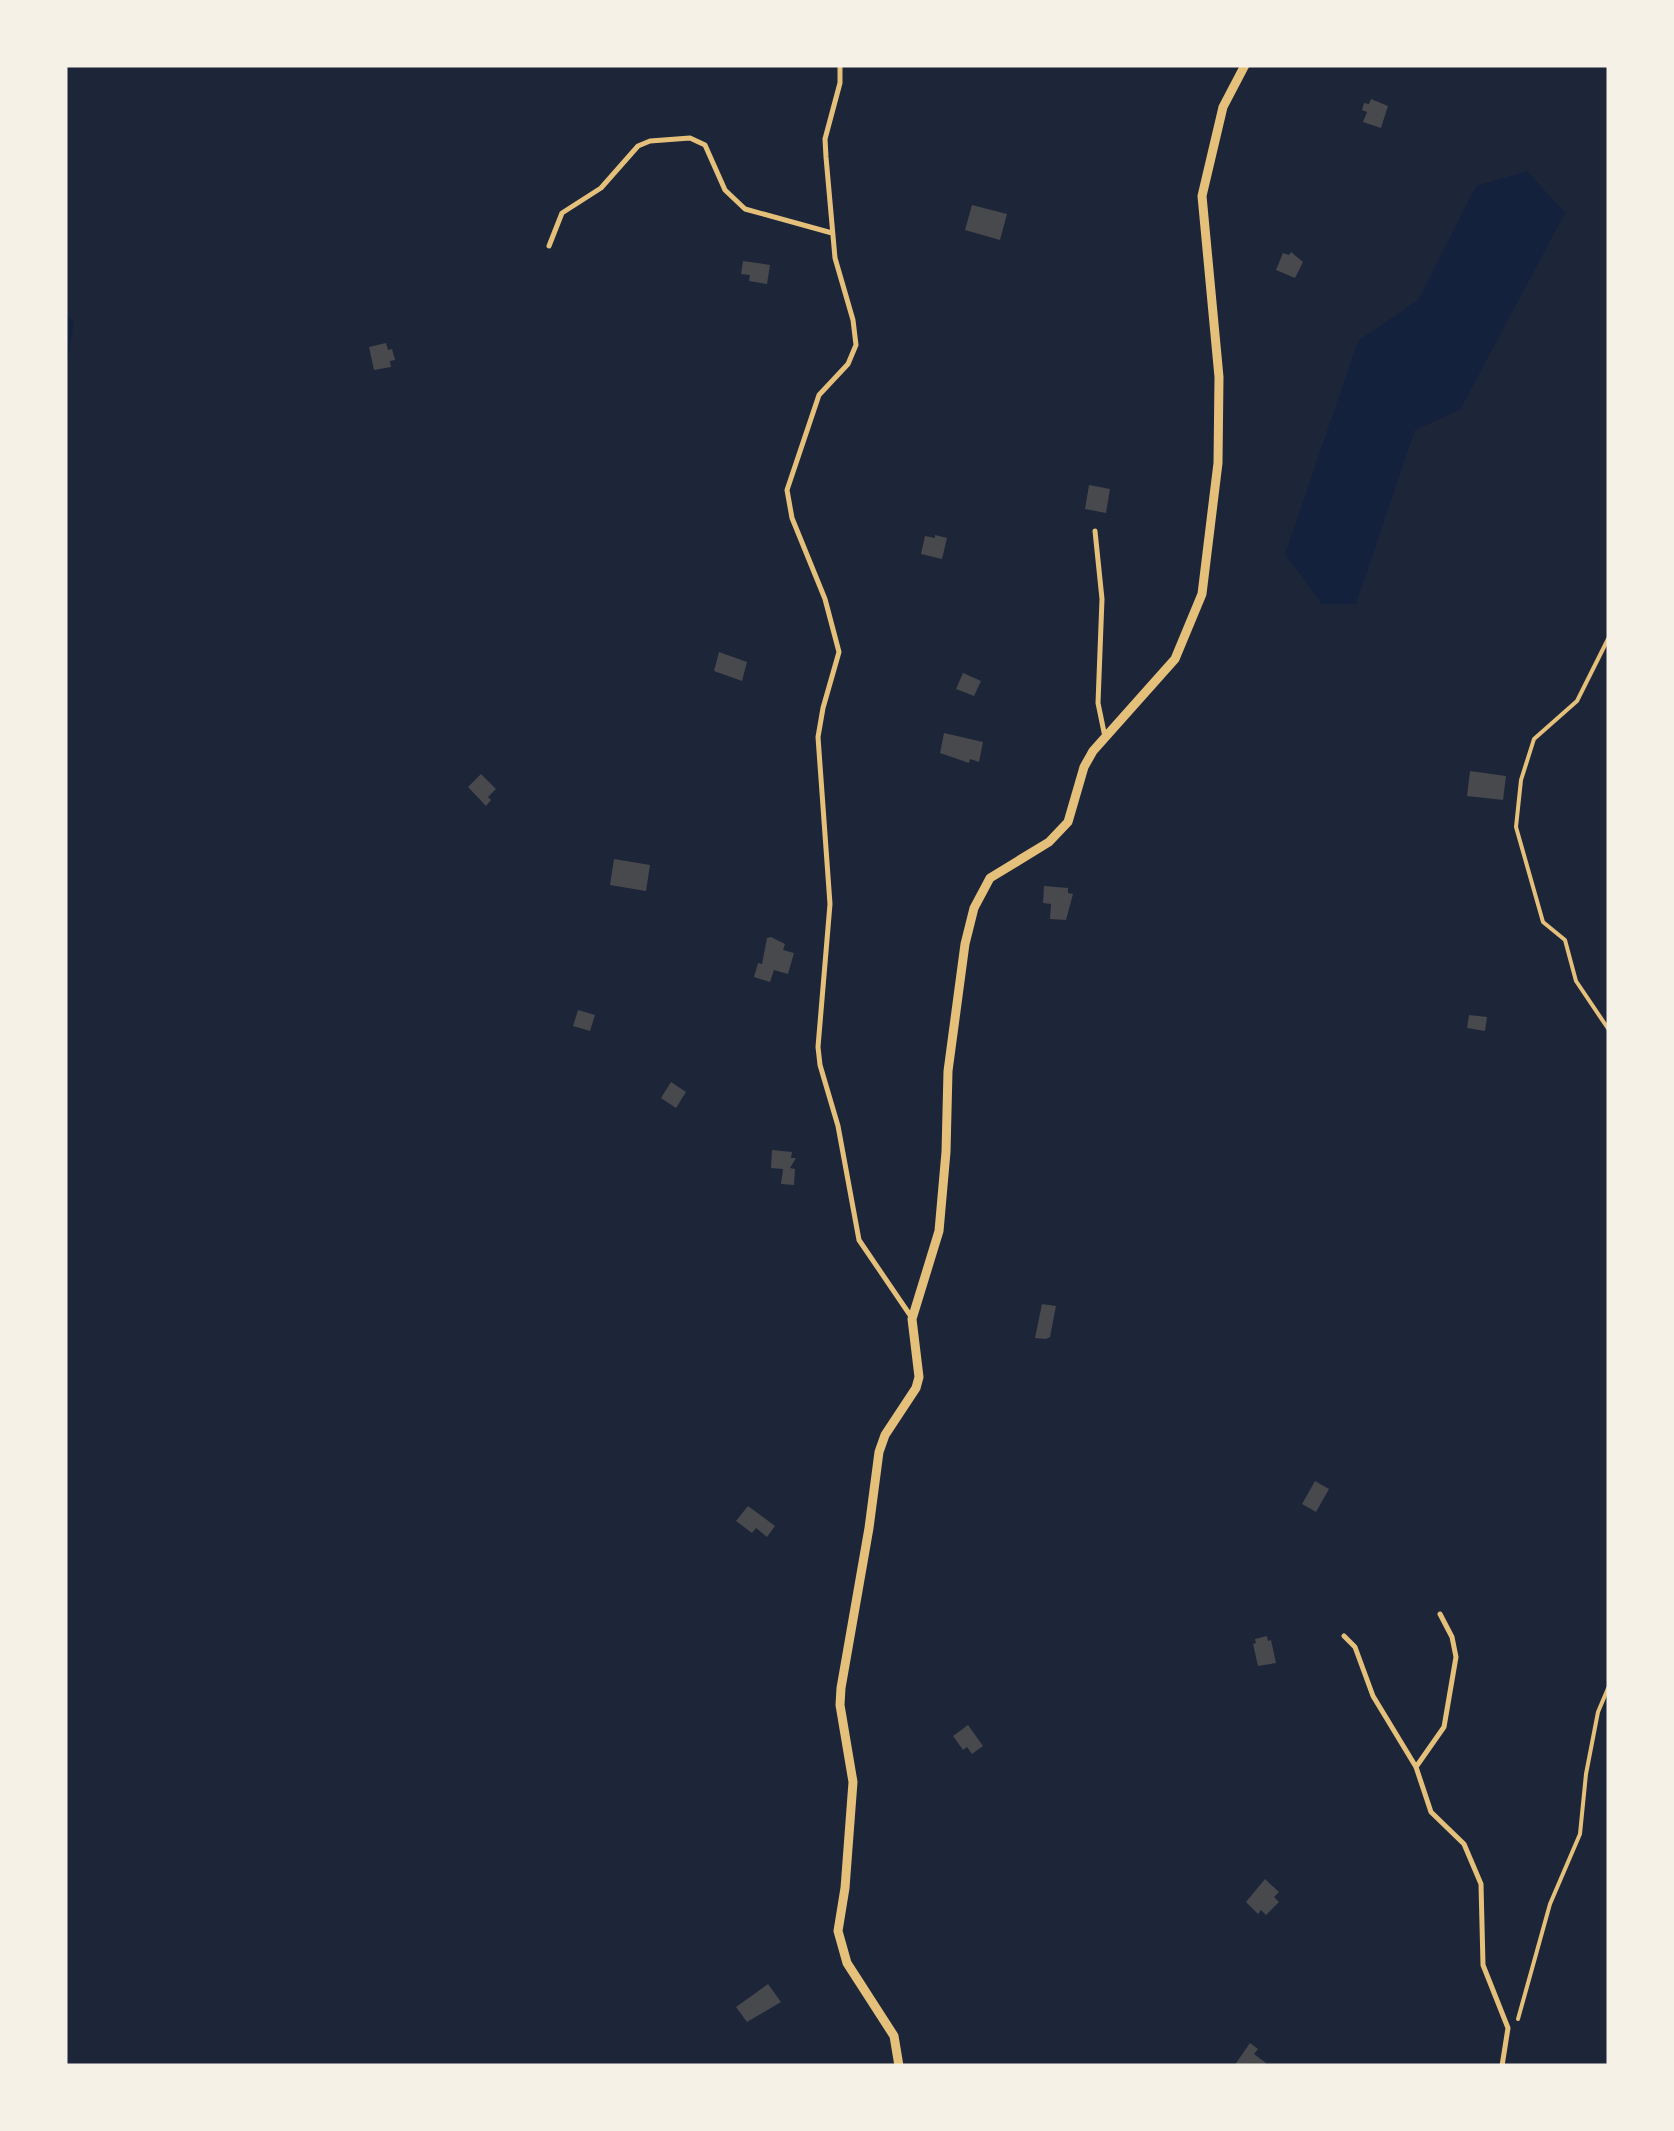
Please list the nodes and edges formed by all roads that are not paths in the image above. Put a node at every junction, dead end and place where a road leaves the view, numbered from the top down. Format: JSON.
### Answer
{"nodes":[{"id":1,"x":840,"y":65,"type":"edge"},
{"id":2,"x":1245,"y":65,"type":"edge"},
{"id":3,"x":832,"y":233,"type":"junction"},
{"id":4,"x":549,"y":246,"type":"dead end"},
{"id":5,"x":1095,"y":531,"type":"dead end"},
{"id":6,"x":1104,"y":736,"type":"junction"},
{"id":7,"x":912,"y":1319,"type":"junction"},
{"id":8,"x":1440,"y":1614,"type":"dead end"},
{"id":9,"x":1344,"y":1636,"type":"dead end"},
{"id":10,"x":1416,"y":1767,"type":"junction"},
{"id":11,"x":899,"y":2066,"type":"edge"},
{"id":12,"x":1502,"y":2066,"type":"edge"}],
"edges":[{"from":1,"to":3,"type":"lane"},
{"from":2,"to":6,"type":"street"},
{"from":3,"to":4,"type":"lane"},
{"from":3,"to":7,"type":"lane"},
{"from":5,"to":6,"type":"lane"},
{"from":6,"to":7,"type":"street"},
{"from":7,"to":11,"type":"street"},
{"from":8,"to":10,"type":"lane"},
{"from":9,"to":10,"type":"lane"},
{"from":10,"to":12,"type":"lane"}]}
